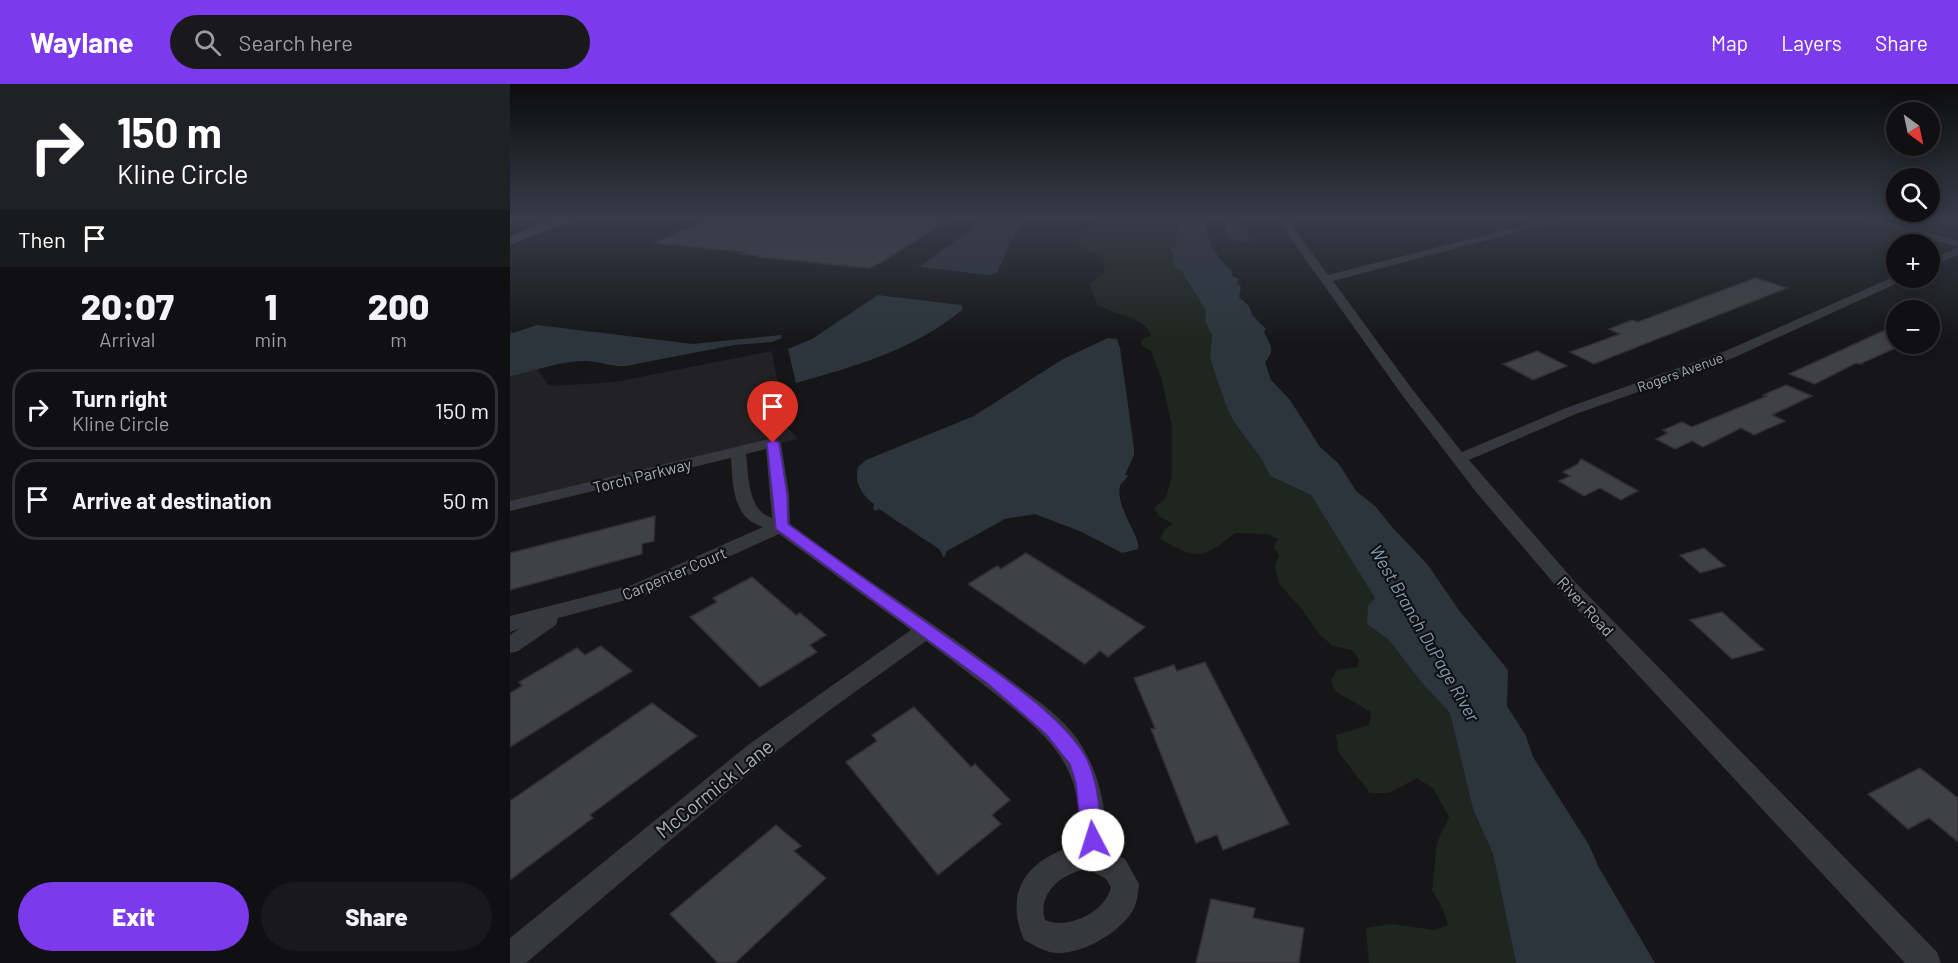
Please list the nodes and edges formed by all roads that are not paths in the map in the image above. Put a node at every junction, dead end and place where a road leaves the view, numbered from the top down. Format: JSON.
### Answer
{"nodes":[{"id":1,"x":1313,"y":260,"type":"edge"},
{"id":2,"x":1401,"y":260,"type":"edge"},
{"id":3,"x":1327,"y":279,"type":"junction"},
{"id":4,"x":1886,"y":284,"type":"edge"},
{"id":5,"x":738,"y":452,"type":"junction"},
{"id":6,"x":1458,"y":459,"type":"junction"},
{"id":7,"x":510,"y":506,"type":"edge"},
{"id":8,"x":781,"y":526,"type":"junction"},
{"id":9,"x":563,"y":610,"type":"junction"},
{"id":10,"x":510,"y":624,"type":"edge"},
{"id":11,"x":927,"y":630,"type":"junction"},
{"id":12,"x":510,"y":645,"type":"edge"},
{"id":13,"x":1089,"y":856,"type":"dead end"},
{"id":14,"x":510,"y":957,"type":"edge"},
{"id":15,"x":1926,"y":963,"type":"edge"}],
"edges":[{"from":1,"to":3,"type":"street","name":"River Road"},
{"from":2,"to":3,"type":"street"},
{"from":3,"to":6,"type":"street","name":"River Road"},
{"from":4,"to":6,"type":"street","name":"Rogers Avenue"},
{"from":5,"to":7,"type":"street","name":"Torch Parkway"},
{"from":5,"to":8,"type":"street"},
{"from":5,"to":8,"type":"street","name":"Torch Parkway"},
{"from":6,"to":15,"type":"street","name":"River Road"},
{"from":8,"to":9,"type":"street","name":"Carpenter Court"},
{"from":8,"to":11,"type":"street"},
{"from":9,"to":10,"type":"street","name":"Carpenter Court"},
{"from":9,"to":12,"type":"street","name":"Carpenter Court"},
{"from":11,"to":13,"type":"street"},
{"from":11,"to":14,"type":"street","name":"McCormick Lane"}]}
